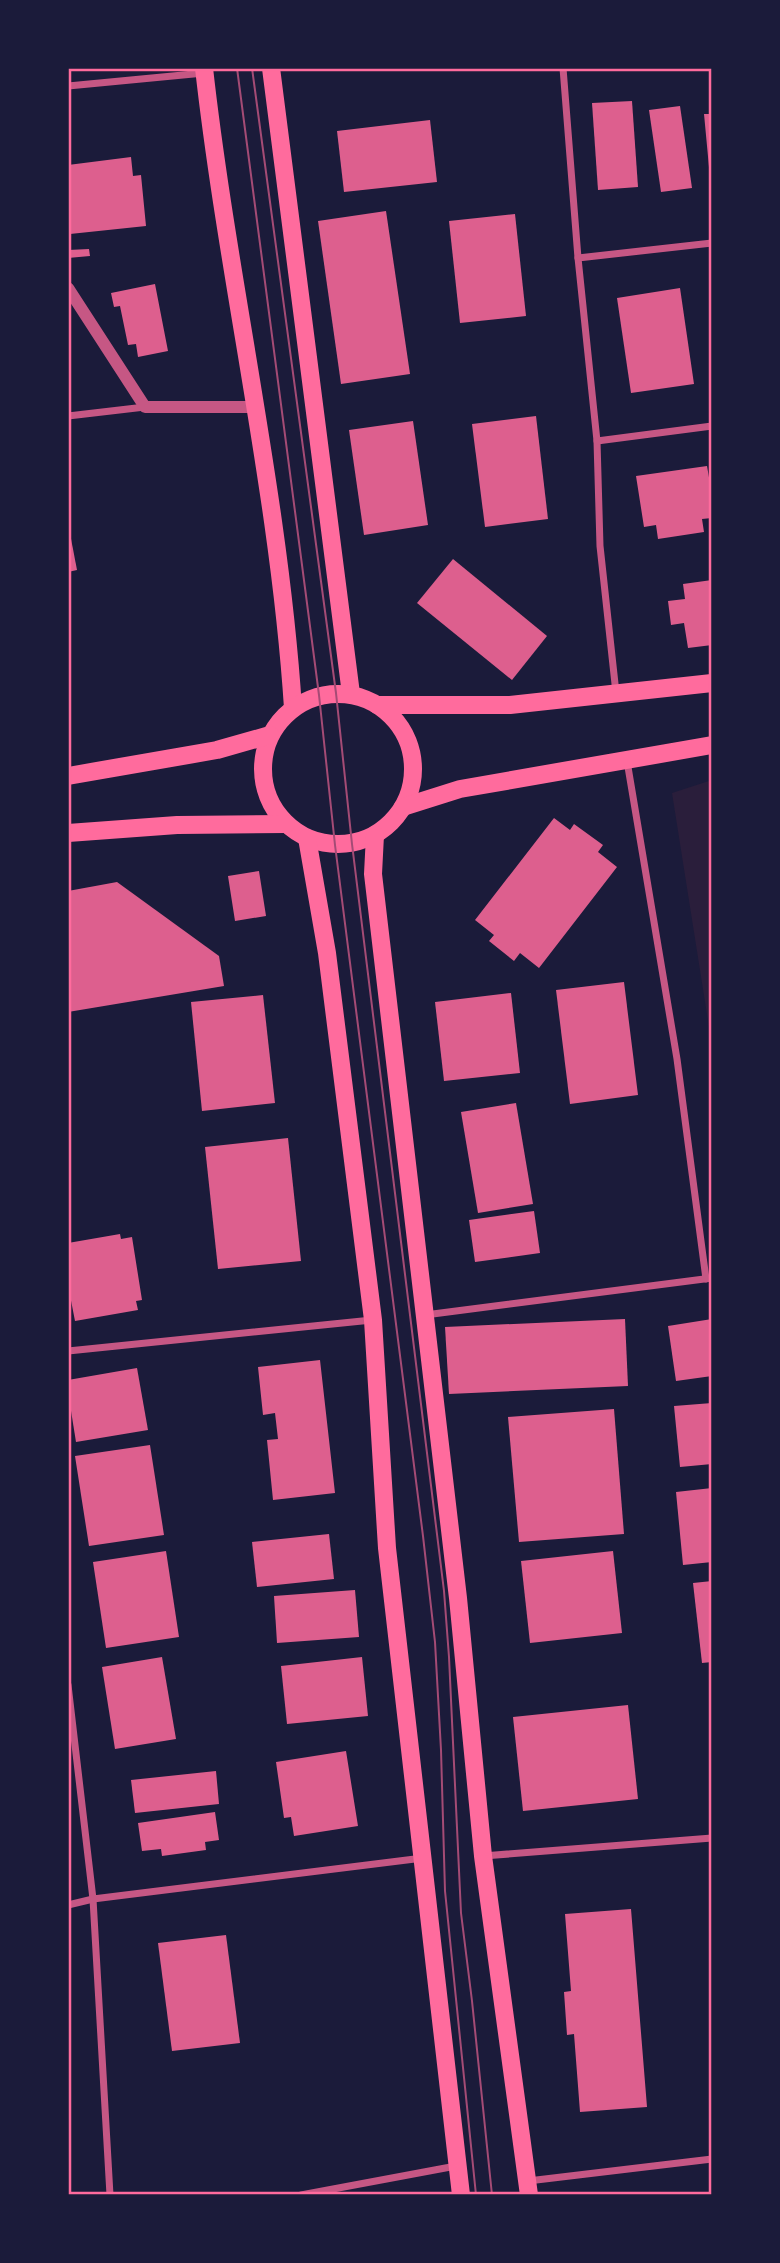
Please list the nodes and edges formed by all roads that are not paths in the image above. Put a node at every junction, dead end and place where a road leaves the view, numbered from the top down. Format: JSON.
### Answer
{"nodes":[{"id":1,"x":271,"y":68,"type":"edge"},
{"id":2,"x":563,"y":68,"type":"edge"},
{"id":3,"x":204,"y":71,"type":"edge"},
{"id":4,"x":68,"y":86,"type":"edge"},
{"id":5,"x":712,"y":243,"type":"edge"},
{"id":6,"x":578,"y":258,"type":"junction"},
{"id":7,"x":68,"y":289,"type":"edge"},
{"id":8,"x":145,"y":407,"type":"junction"},
{"id":9,"x":255,"y":407,"type":"junction"},
{"id":10,"x":68,"y":416,"type":"edge"},
{"id":11,"x":712,"y":426,"type":"edge"},
{"id":12,"x":597,"y":441,"type":"junction"},
{"id":13,"x":712,"y":683,"type":"edge"},
{"id":14,"x":351,"y":694,"type":"junction"},
{"id":15,"x":616,"y":694,"type":"junction"},
{"id":16,"x":377,"y":705,"type":"junction"},
{"id":17,"x":293,"y":708,"type":"junction"},
{"id":18,"x":270,"y":735,"type":"junction"},
{"id":19,"x":712,"y":745,"type":"edge"},
{"id":20,"x":627,"y":759,"type":"junction"},
{"id":21,"x":68,"y":776,"type":"edge"},
{"id":22,"x":403,"y":807,"type":"junction"},
{"id":23,"x":286,"y":824,"type":"junction"},
{"id":24,"x":68,"y":834,"type":"edge"},
{"id":25,"x":375,"y":835,"type":"junction"},
{"id":26,"x":307,"y":838,"type":"junction"},
{"id":27,"x":709,"y":1278,"type":"edge"},
{"id":28,"x":425,"y":1315,"type":"junction"},
{"id":29,"x":373,"y":1320,"type":"junction"},
{"id":30,"x":68,"y":1351,"type":"edge"},
{"id":31,"x":68,"y":1685,"type":"edge"},
{"id":32,"x":712,"y":1838,"type":"edge"},
{"id":33,"x":482,"y":1856,"type":"junction"},
{"id":34,"x":423,"y":1858,"type":"junction"},
{"id":35,"x":93,"y":1899,"type":"junction"},
{"id":36,"x":68,"y":1905,"type":"edge"},
{"id":37,"x":712,"y":2160,"type":"edge"},
{"id":38,"x":457,"y":2166,"type":"junction"},
{"id":39,"x":528,"y":2188,"type":"edge"},
{"id":40,"x":110,"y":2195,"type":"edge"},
{"id":41,"x":301,"y":2195,"type":"edge"},
{"id":42,"x":461,"y":2195,"type":"edge"}],
"edges":[{"from":1,"to":14,"type":"main road"},
{"from":2,"to":6,"type":"street"},
{"from":3,"to":4,"type":"street"},
{"from":3,"to":9,"type":"main road"},
{"from":5,"to":6,"type":"street"},
{"from":6,"to":12,"type":"street"},
{"from":7,"to":8,"type":"street"},
{"from":8,"to":9,"type":"street"},
{"from":8,"to":10,"type":"street"},
{"from":9,"to":17,"type":"main road"},
{"from":11,"to":12,"type":"street"},
{"from":12,"to":15,"type":"street"},
{"from":13,"to":15,"type":"main road"},
{"from":14,"to":16,"type":"main road"},
{"from":14,"to":17,"type":"main road"},
{"from":15,"to":16,"type":"main road"},
{"from":16,"to":22,"type":"main road"},
{"from":17,"to":18,"type":"main road"},
{"from":18,"to":21,"type":"main road"},
{"from":18,"to":23,"type":"main road"},
{"from":19,"to":20,"type":"main road"},
{"from":20,"to":22,"type":"main road"},
{"from":20,"to":27,"type":"street"},
{"from":22,"to":25,"type":"main road"},
{"from":23,"to":24,"type":"main road"},
{"from":23,"to":26,"type":"main road"},
{"from":25,"to":26,"type":"main road"},
{"from":25,"to":28,"type":"main road"},
{"from":26,"to":29,"type":"main road"},
{"from":27,"to":28,"type":"street"},
{"from":28,"to":33,"type":"main road"},
{"from":29,"to":30,"type":"street"},
{"from":29,"to":34,"type":"main road"},
{"from":31,"to":35,"type":"street"},
{"from":32,"to":33,"type":"street"},
{"from":33,"to":39,"type":"main road"},
{"from":34,"to":35,"type":"street"},
{"from":34,"to":38,"type":"main road"},
{"from":35,"to":36,"type":"street"},
{"from":35,"to":40,"type":"street"},
{"from":37,"to":39,"type":"street"},
{"from":38,"to":41,"type":"street"},
{"from":38,"to":42,"type":"main road"}]}
